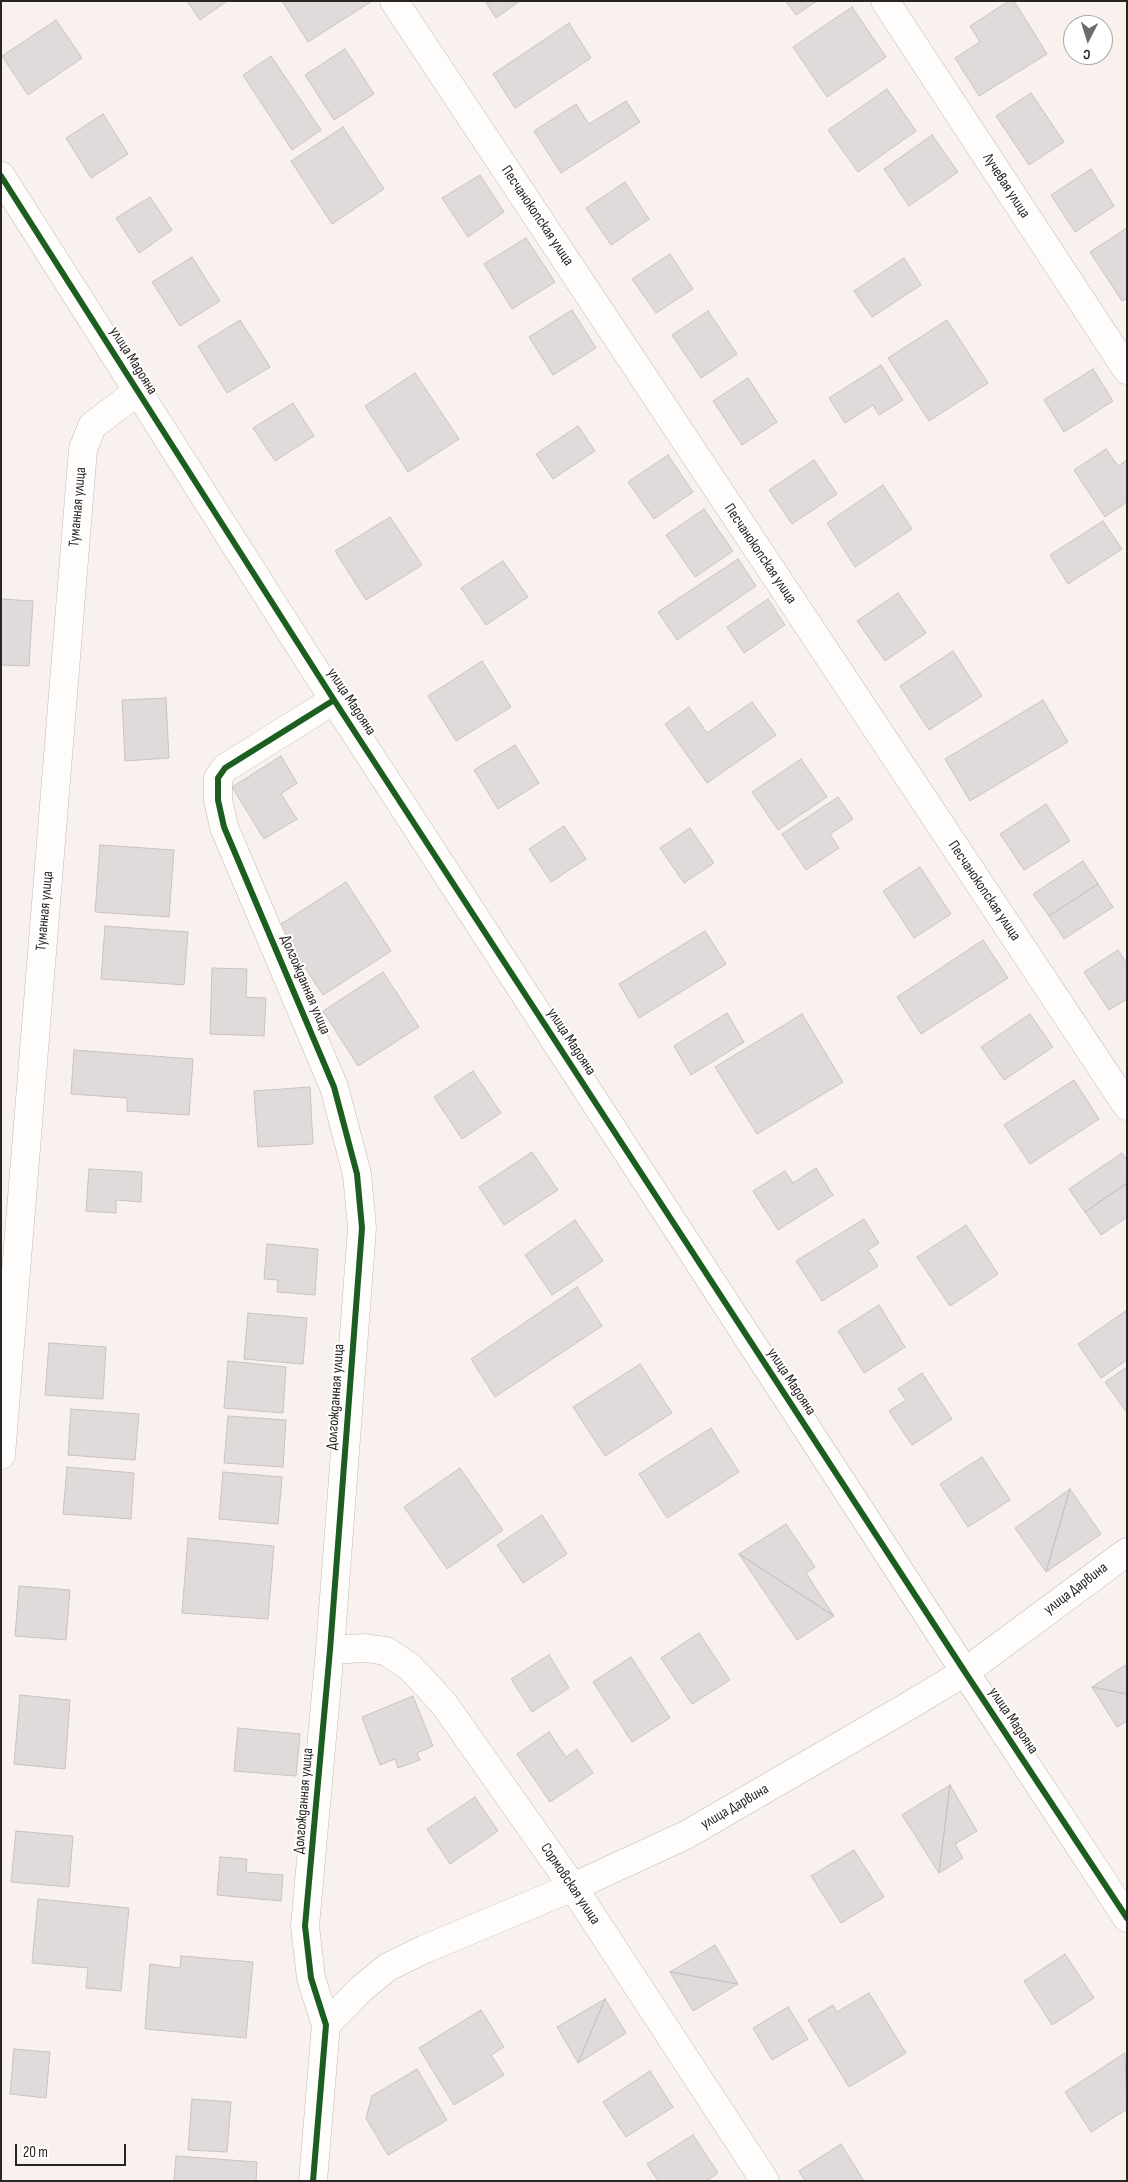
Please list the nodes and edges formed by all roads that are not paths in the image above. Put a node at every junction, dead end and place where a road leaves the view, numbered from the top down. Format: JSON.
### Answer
{"nodes":[{"id":1,"x":394,"y":1,"type":"edge"},
{"id":2,"x":885,"y":1,"type":"edge"},
{"id":3,"x":1,"y":176,"type":"edge"},
{"id":4,"x":1127,"y":370,"type":"edge"},
{"id":5,"x":138,"y":391,"type":"junction"},
{"id":6,"x":334,"y":700,"type":"junction"},
{"id":7,"x":1127,"y":1106,"type":"edge"},
{"id":8,"x":1,"y":1455,"type":"edge"},
{"id":9,"x":1127,"y":1552,"type":"edge"},
{"id":10,"x":330,"y":1650,"type":"junction"},
{"id":11,"x":964,"y":1672,"type":"junction"},
{"id":12,"x":574,"y":1888,"type":"junction"},
{"id":13,"x":1127,"y":1918,"type":"edge"},
{"id":14,"x":326,"y":2025,"type":"junction"},
{"id":15,"x":313,"y":2181,"type":"edge"},
{"id":16,"x":765,"y":2181,"type":"edge"}],
"edges":[{"from":1,"to":7,"type":"street","name":"Песчанокопская улица"},
{"from":2,"to":4,"type":"street","name":"Лучевая улица"},
{"from":3,"to":5,"type":"street","name":"улица Мадояна"},
{"from":5,"to":6,"type":"street","name":"улица Мадояна"},
{"from":5,"to":8,"type":"street","name":"Туманная улица"},
{"from":6,"to":10,"type":"street","name":"Долгожданная улица"},
{"from":6,"to":11,"type":"street","name":"улица Мадояна"},
{"from":9,"to":11,"type":"street","name":"улица Дарвина"},
{"from":10,"to":12,"type":"street","name":"Сормовская улица"},
{"from":10,"to":14,"type":"street","name":"Долгожданная улица"},
{"from":11,"to":12,"type":"street","name":"улица Дарвина"},
{"from":11,"to":13,"type":"street","name":"улица Мадояна"},
{"from":12,"to":14,"type":"street","name":"улица Дарвина"},
{"from":12,"to":16,"type":"street","name":"Сормовская улица"},
{"from":14,"to":15,"type":"street","name":"Долгожданная улица"}]}
